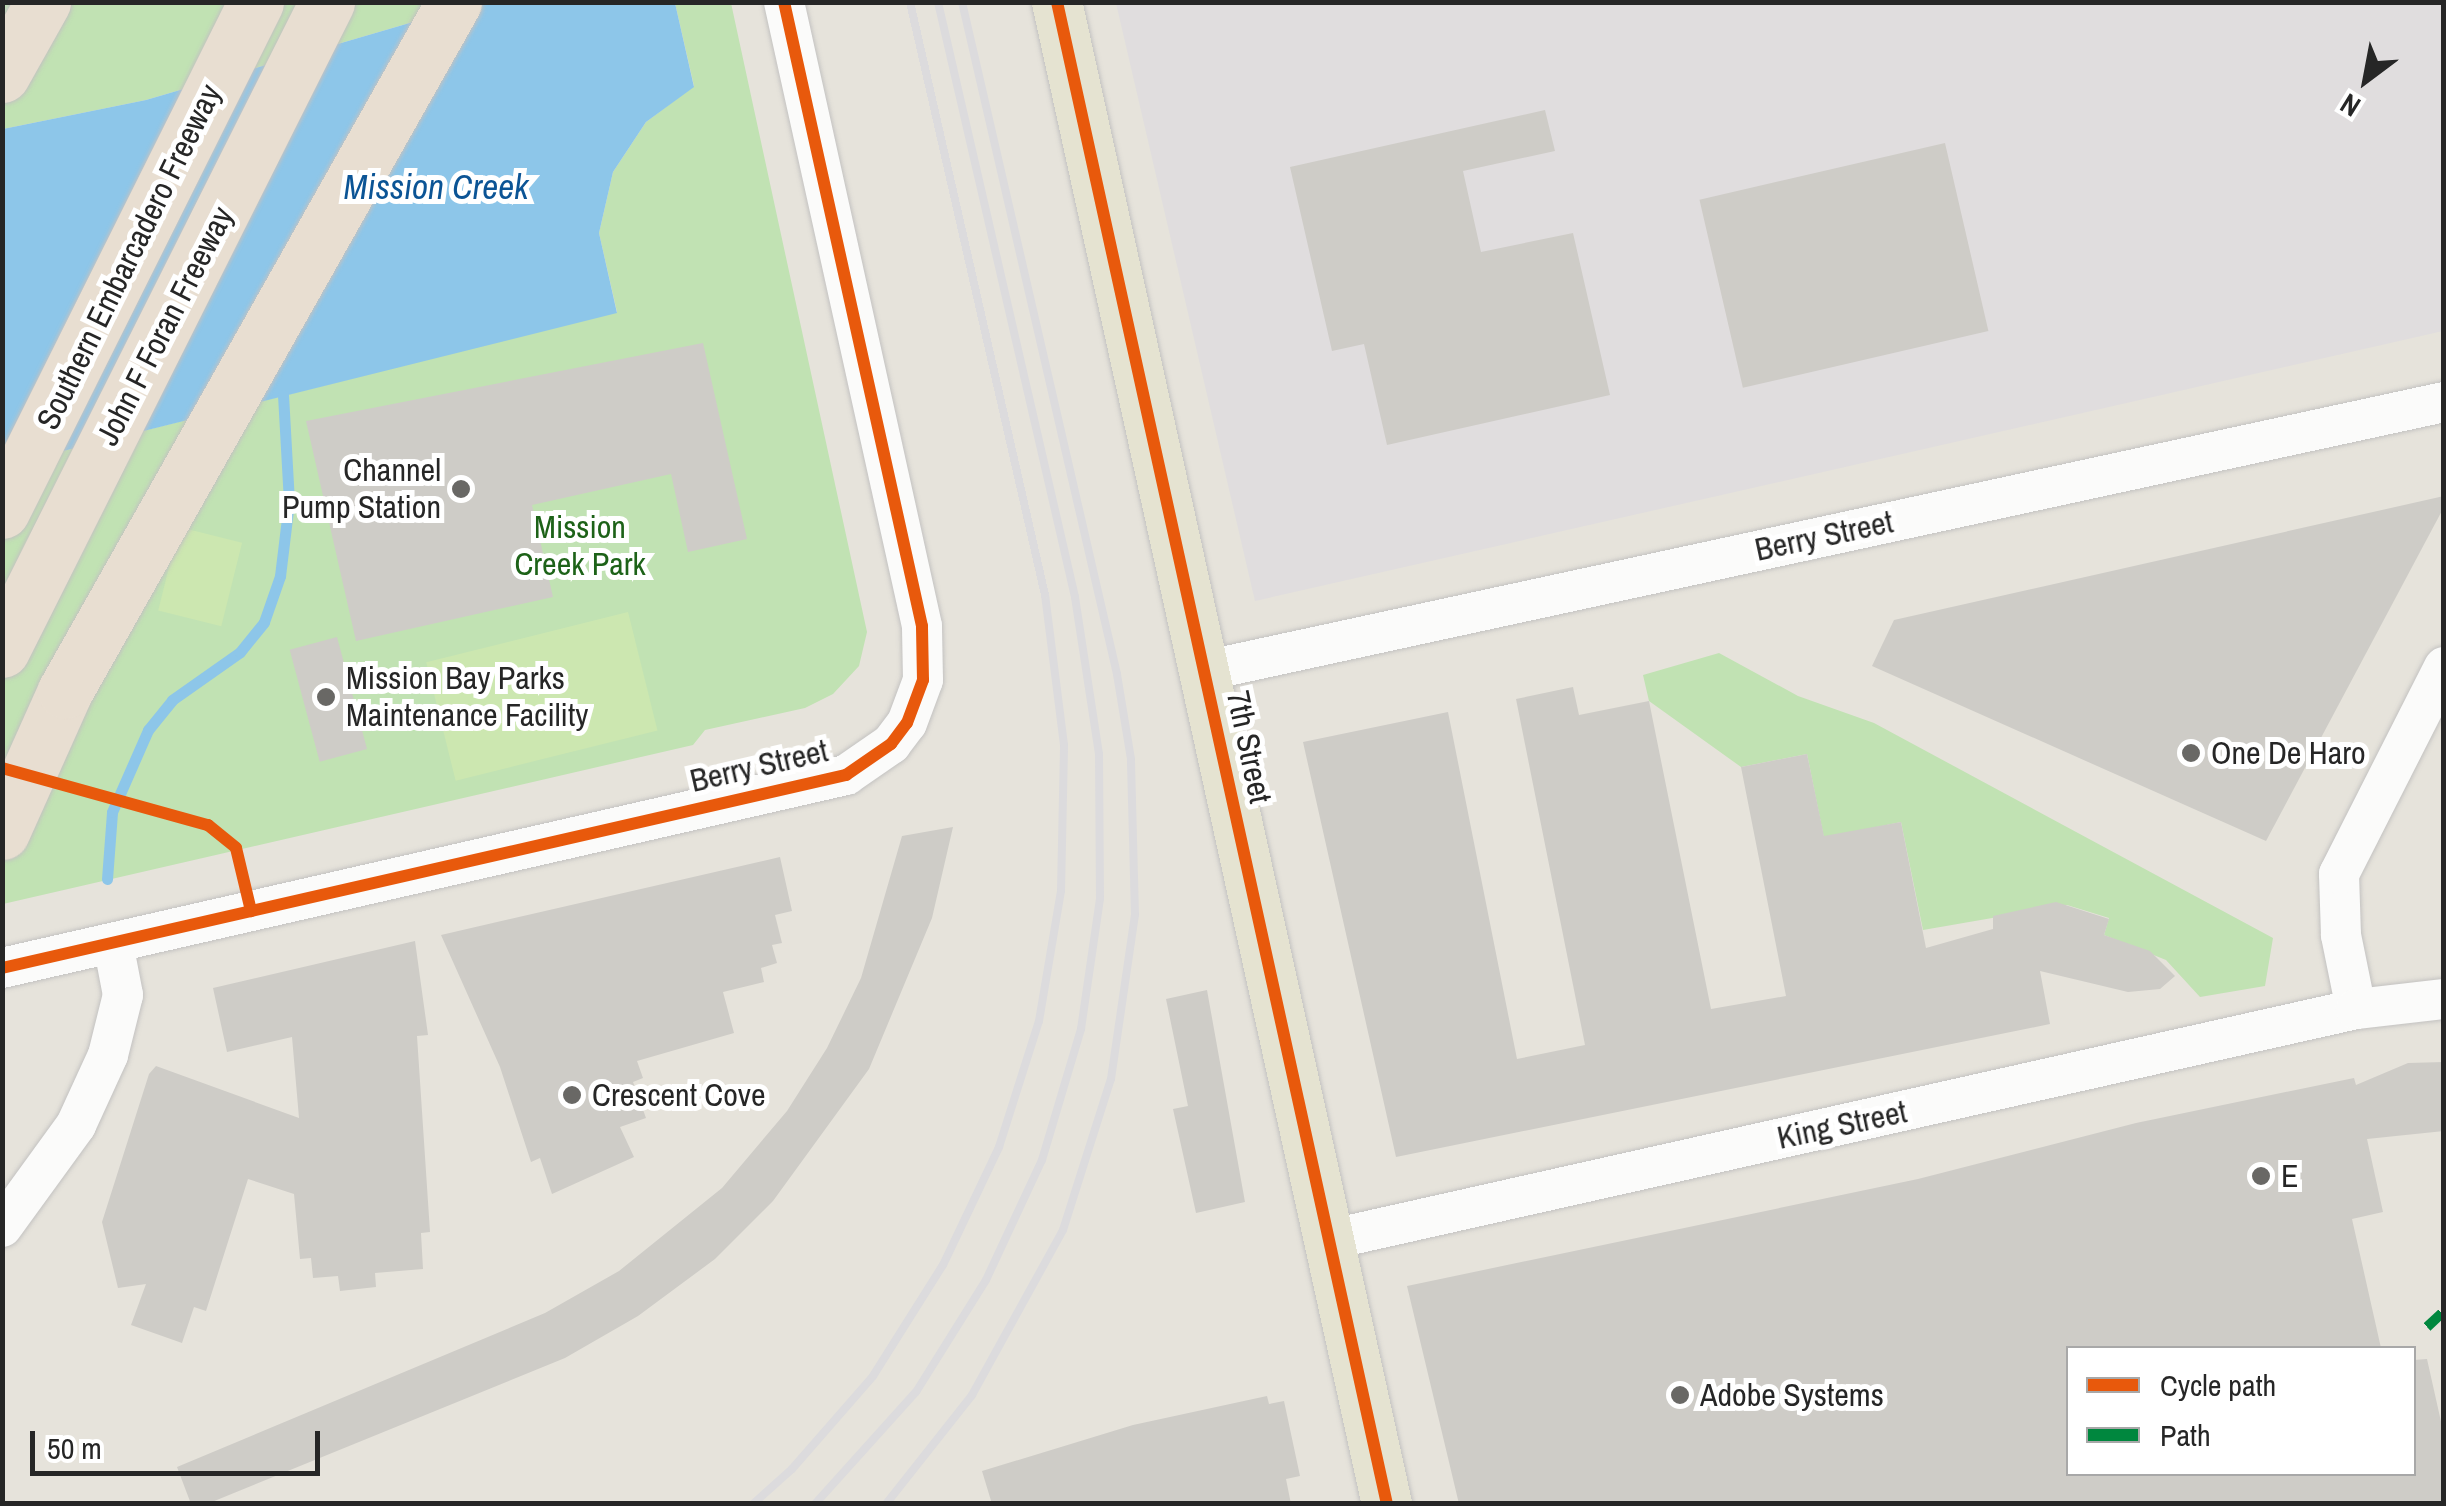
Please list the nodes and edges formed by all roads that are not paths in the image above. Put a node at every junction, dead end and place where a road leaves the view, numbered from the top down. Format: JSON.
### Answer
{"nodes":[{"id":1,"x":43,"y":2,"type":"edge"},
{"id":2,"x":256,"y":2,"type":"edge"},
{"id":3,"x":327,"y":2,"type":"edge"},
{"id":4,"x":454,"y":2,"type":"edge"},
{"id":5,"x":784,"y":2,"type":"edge"},
{"id":6,"x":1057,"y":2,"type":"edge"},
{"id":7,"x":2,"y":75,"type":"edge"},
{"id":8,"x":2444,"y":402,"type":"edge"},
{"id":9,"x":2,"y":511,"type":"edge"},
{"id":10,"x":2,"y":650,"type":"edge"},
{"id":11,"x":2444,"y":667,"type":"edge"},
{"id":12,"x":1204,"y":671,"type":"junction"},
{"id":13,"x":2,"y":832,"type":"edge"},
{"id":14,"x":113,"y":943,"type":"junction"},
{"id":15,"x":2,"y":968,"type":"edge"},
{"id":16,"x":2444,"y":999,"type":"edge"},
{"id":17,"x":2356,"y":1008,"type":"junction"},
{"id":18,"x":2,"y":1228,"type":"edge"},
{"id":19,"x":1328,"y":1240,"type":"junction"},
{"id":20,"x":1388,"y":1504,"type":"edge"}],
"edges":[{"from":1,"to":7,"type":"highway"},
{"from":2,"to":9,"type":"highway","name":"Southern Embarcadero Freeway"},
{"from":3,"to":10,"type":"highway","name":"John F Foran Freeway"},
{"from":4,"to":13,"type":"highway"},
{"from":5,"to":14,"type":"street","name":"Berry Street"},
{"from":6,"to":12,"type":"main road","name":"7th Street"},
{"from":8,"to":12,"type":"street","name":"Berry Street"},
{"from":11,"to":17,"type":"street"},
{"from":12,"to":19,"type":"main road","name":"7th Street"},
{"from":14,"to":15,"type":"street","name":"Berry Street"},
{"from":14,"to":18,"type":"street"},
{"from":16,"to":17,"type":"street","name":"King Street"},
{"from":17,"to":19,"type":"street","name":"King Street"},
{"from":19,"to":20,"type":"main road","name":"7th Street"}]}
